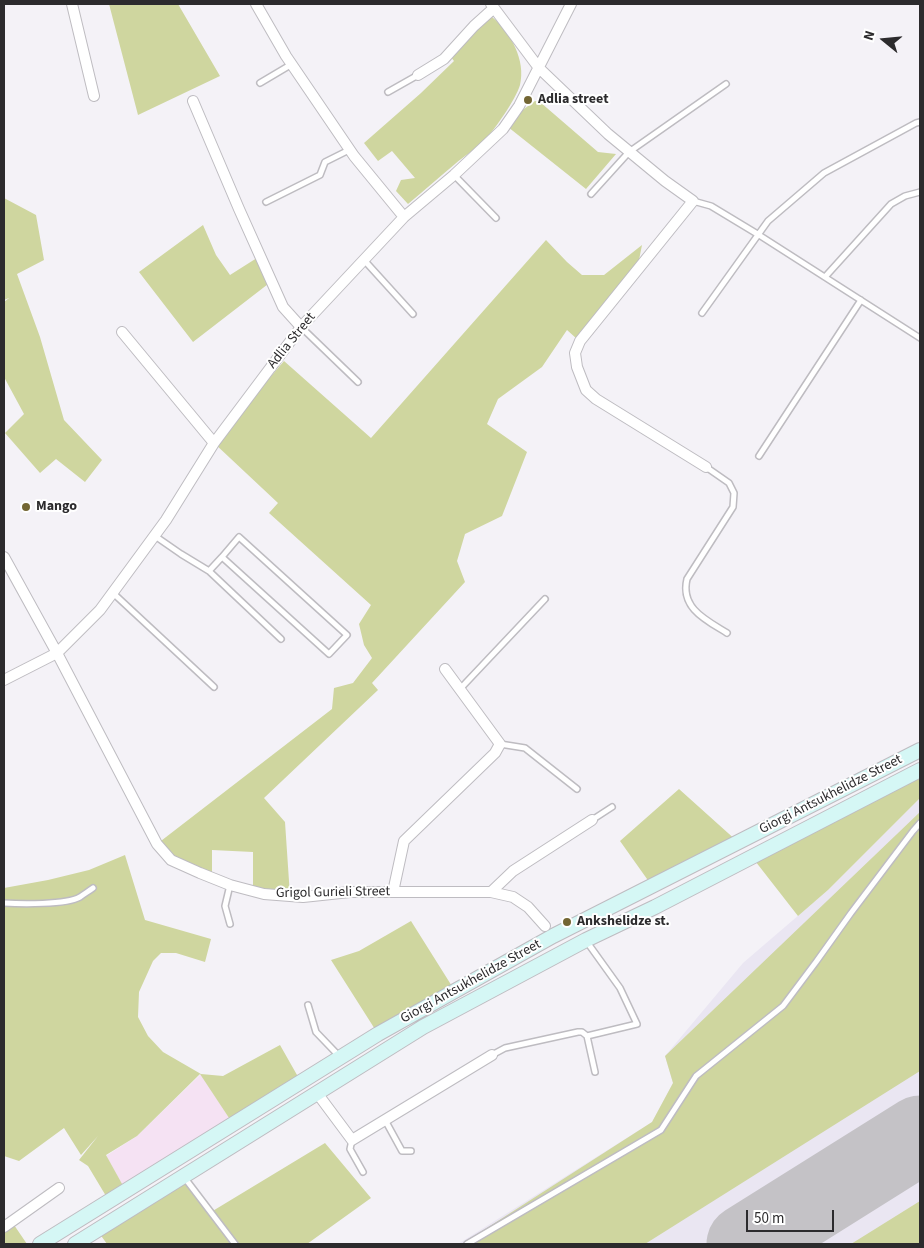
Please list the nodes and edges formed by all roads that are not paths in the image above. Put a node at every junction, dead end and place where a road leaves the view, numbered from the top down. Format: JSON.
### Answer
{"nodes":[{"id":1,"x":72,"y":4,"type":"edge"},
{"id":2,"x":256,"y":4,"type":"edge"},
{"id":3,"x":571,"y":4,"type":"edge"},
{"id":4,"x":493,"y":6,"type":"edge"},
{"id":5,"x":292,"y":64,"type":"junction"},
{"id":6,"x":539,"y":68,"type":"junction"},
{"id":7,"x":418,"y":75,"type":"joint"},
{"id":8,"x":260,"y":83,"type":"dead end"},
{"id":9,"x":726,"y":84,"type":"dead end"},
{"id":10,"x":388,"y":92,"type":"dead end"},
{"id":11,"x":94,"y":96,"type":"dead end"},
{"id":12,"x":193,"y":101,"type":"dead end"},
{"id":13,"x":920,"y":122,"type":"edge"},
{"id":14,"x":349,"y":150,"type":"junction"},
{"id":15,"x":629,"y":152,"type":"junction"},
{"id":16,"x":454,"y":175,"type":"junction"},
{"id":17,"x":920,"y":192,"type":"edge"},
{"id":18,"x":591,"y":194,"type":"dead end"},
{"id":19,"x":693,"y":200,"type":"junction"},
{"id":20,"x":266,"y":202,"type":"dead end"},
{"id":21,"x":404,"y":217,"type":"junction"},
{"id":22,"x":496,"y":218,"type":"dead end"},
{"id":23,"x":759,"y":234,"type":"junction"},
{"id":24,"x":364,"y":260,"type":"junction"},
{"id":25,"x":825,"y":277,"type":"junction"},
{"id":26,"x":861,"y":300,"type":"junction"},
{"id":27,"x":702,"y":313,"type":"dead end"},
{"id":28,"x":413,"y":314,"type":"dead end"},
{"id":29,"x":301,"y":327,"type":"junction"},
{"id":30,"x":122,"y":332,"type":"dead end"},
{"id":31,"x":920,"y":338,"type":"edge"},
{"id":32,"x":358,"y":382,"type":"dead end"},
{"id":33,"x":214,"y":443,"type":"junction"},
{"id":34,"x":759,"y":456,"type":"dead end"},
{"id":35,"x":706,"y":467,"type":"joint"},
{"id":36,"x":155,"y":536,"type":"junction"},
{"id":37,"x":222,"y":556,"type":"junction"},
{"id":38,"x":4,"y":557,"type":"edge"},
{"id":39,"x":209,"y":571,"type":"junction"},
{"id":40,"x":112,"y":593,"type":"junction"},
{"id":41,"x":545,"y":599,"type":"dead end"},
{"id":42,"x":727,"y":633,"type":"dead end"},
{"id":43,"x":281,"y":639,"type":"dead end"},
{"id":44,"x":57,"y":653,"type":"junction"},
{"id":45,"x":445,"y":669,"type":"dead end"},
{"id":46,"x":4,"y":680,"type":"edge"},
{"id":47,"x":214,"y":687,"type":"dead end"},
{"id":48,"x":460,"y":689,"type":"junction"},
{"id":49,"x":500,"y":744,"type":"junction"},
{"id":50,"x":920,"y":750,"type":"edge"},
{"id":51,"x":920,"y":770,"type":"edge"},
{"id":52,"x":577,"y":789,"type":"dead end"},
{"id":53,"x":612,"y":807,"type":"dead end"},
{"id":54,"x":592,"y":820,"type":"joint"},
{"id":55,"x":920,"y":824,"type":"edge"},
{"id":56,"x":230,"y":885,"type":"junction"},
{"id":57,"x":93,"y":888,"type":"dead end"},
{"id":58,"x":393,"y":892,"type":"junction"},
{"id":59,"x":491,"y":892,"type":"junction"},
{"id":60,"x":4,"y":903,"type":"edge"},
{"id":61,"x":230,"y":924,"type":"dead end"},
{"id":62,"x":545,"y":926,"type":"dead end"},
{"id":63,"x":586,"y":940,"type":"junction"},
{"id":64,"x":308,"y":1005,"type":"dead end"},
{"id":65,"x":587,"y":1036,"type":"junction"},
{"id":66,"x":492,"y":1055,"type":"joint"},
{"id":67,"x":340,"y":1057,"type":"junction"},
{"id":68,"x":595,"y":1072,"type":"dead end"},
{"id":69,"x":317,"y":1093,"type":"junction"},
{"id":70,"x":385,"y":1120,"type":"junction"},
{"id":71,"x":352,"y":1140,"type":"junction"},
{"id":72,"x":411,"y":1151,"type":"dead end"},
{"id":73,"x":363,"y":1172,"type":"dead end"},
{"id":74,"x":183,"y":1176,"type":"junction"},
{"id":75,"x":59,"y":1188,"type":"dead end"},
{"id":76,"x":4,"y":1227,"type":"edge"},
{"id":77,"x":40,"y":1244,"type":"edge"},
{"id":78,"x":75,"y":1244,"type":"edge"},
{"id":79,"x":235,"y":1244,"type":"edge"},
{"id":80,"x":467,"y":1244,"type":"edge"}],
"edges":[{"from":1,"to":11,"type":"street"},
{"from":2,"to":5,"type":"street"},
{"from":3,"to":6,"type":"street","name":"Adlia Street"},
{"from":4,"to":6,"type":"street"},
{"from":4,"to":7,"type":"street"},
{"from":5,"to":8,"type":"lane"},
{"from":5,"to":14,"type":"street"},
{"from":6,"to":15,"type":"street"},
{"from":6,"to":16,"type":"street","name":"Adlia Street"},
{"from":7,"to":10,"type":"lane"},
{"from":9,"to":15,"type":"lane"},
{"from":12,"to":29,"type":"street"},
{"from":13,"to":23,"type":"lane"},
{"from":14,"to":20,"type":"lane"},
{"from":14,"to":21,"type":"street"},
{"from":15,"to":18,"type":"lane"},
{"from":15,"to":19,"type":"street"},
{"from":16,"to":21,"type":"street","name":"Adlia Street"},
{"from":16,"to":22,"type":"lane"},
{"from":17,"to":25,"type":"lane"},
{"from":19,"to":23,"type":"lane"},
{"from":19,"to":35,"type":"street"},
{"from":21,"to":24,"type":"street","name":"Adlia Street"},
{"from":23,"to":25,"type":"lane"},
{"from":23,"to":27,"type":"lane"},
{"from":24,"to":28,"type":"lane"},
{"from":24,"to":29,"type":"street","name":"Adlia Street"},
{"from":25,"to":26,"type":"lane"},
{"from":26,"to":31,"type":"lane"},
{"from":26,"to":34,"type":"lane"},
{"from":29,"to":32,"type":"lane"},
{"from":29,"to":33,"type":"street","name":"Adlia Street"},
{"from":30,"to":33,"type":"street"},
{"from":33,"to":36,"type":"street","name":"Adlia Street"},
{"from":35,"to":42,"type":"lane"},
{"from":36,"to":39,"type":"lane"},
{"from":36,"to":40,"type":"street","name":"Adlia Street"},
{"from":37,"to":37,"type":"lane"},
{"from":37,"to":39,"type":"lane"},
{"from":38,"to":44,"type":"street","name":"Grigol Gurieli Street"},
{"from":39,"to":43,"type":"lane"},
{"from":40,"to":44,"type":"street","name":"Adlia Street"},
{"from":40,"to":47,"type":"lane"},
{"from":41,"to":48,"type":"lane"},
{"from":44,"to":46,"type":"street","name":"Adlia Street"},
{"from":44,"to":56,"type":"street","name":"Grigol Gurieli Street"},
{"from":45,"to":48,"type":"street"},
{"from":48,"to":49,"type":"street"},
{"from":49,"to":52,"type":"lane"},
{"from":49,"to":58,"type":"street"},
{"from":50,"to":67,"type":"main road","name":"Giorgi Antsukhelidze Street"},
{"from":51,"to":63,"type":"main road","name":"Giorgi Antsukhelidze Street"},
{"from":53,"to":54,"type":"lane"},
{"from":54,"to":59,"type":"street"},
{"from":55,"to":80,"type":"lane"},
{"from":56,"to":58,"type":"street","name":"Grigol Gurieli Street"},
{"from":56,"to":61,"type":"lane"},
{"from":57,"to":60,"type":"lane"},
{"from":58,"to":59,"type":"street","name":"Grigol Gurieli Street"},
{"from":59,"to":62,"type":"street","name":"Grigol Gurieli Street"},
{"from":63,"to":65,"type":"lane"},
{"from":63,"to":69,"type":"main road","name":"Giorgi Antsukhelidze Street"},
{"from":64,"to":67,"type":"lane"},
{"from":65,"to":66,"type":"lane"},
{"from":65,"to":68,"type":"lane"},
{"from":66,"to":70,"type":"street"},
{"from":67,"to":77,"type":"main road","name":"Giorgi Antsukhelidze Street"},
{"from":69,"to":71,"type":"street"},
{"from":69,"to":74,"type":"main road","name":"Giorgi Antsukhelidze Street"},
{"from":70,"to":71,"type":"street"},
{"from":70,"to":72,"type":"lane"},
{"from":71,"to":73,"type":"lane"},
{"from":74,"to":78,"type":"main road","name":"Giorgi Antsukhelidze Street"},
{"from":74,"to":79,"type":"lane"},
{"from":75,"to":76,"type":"street"}]}
